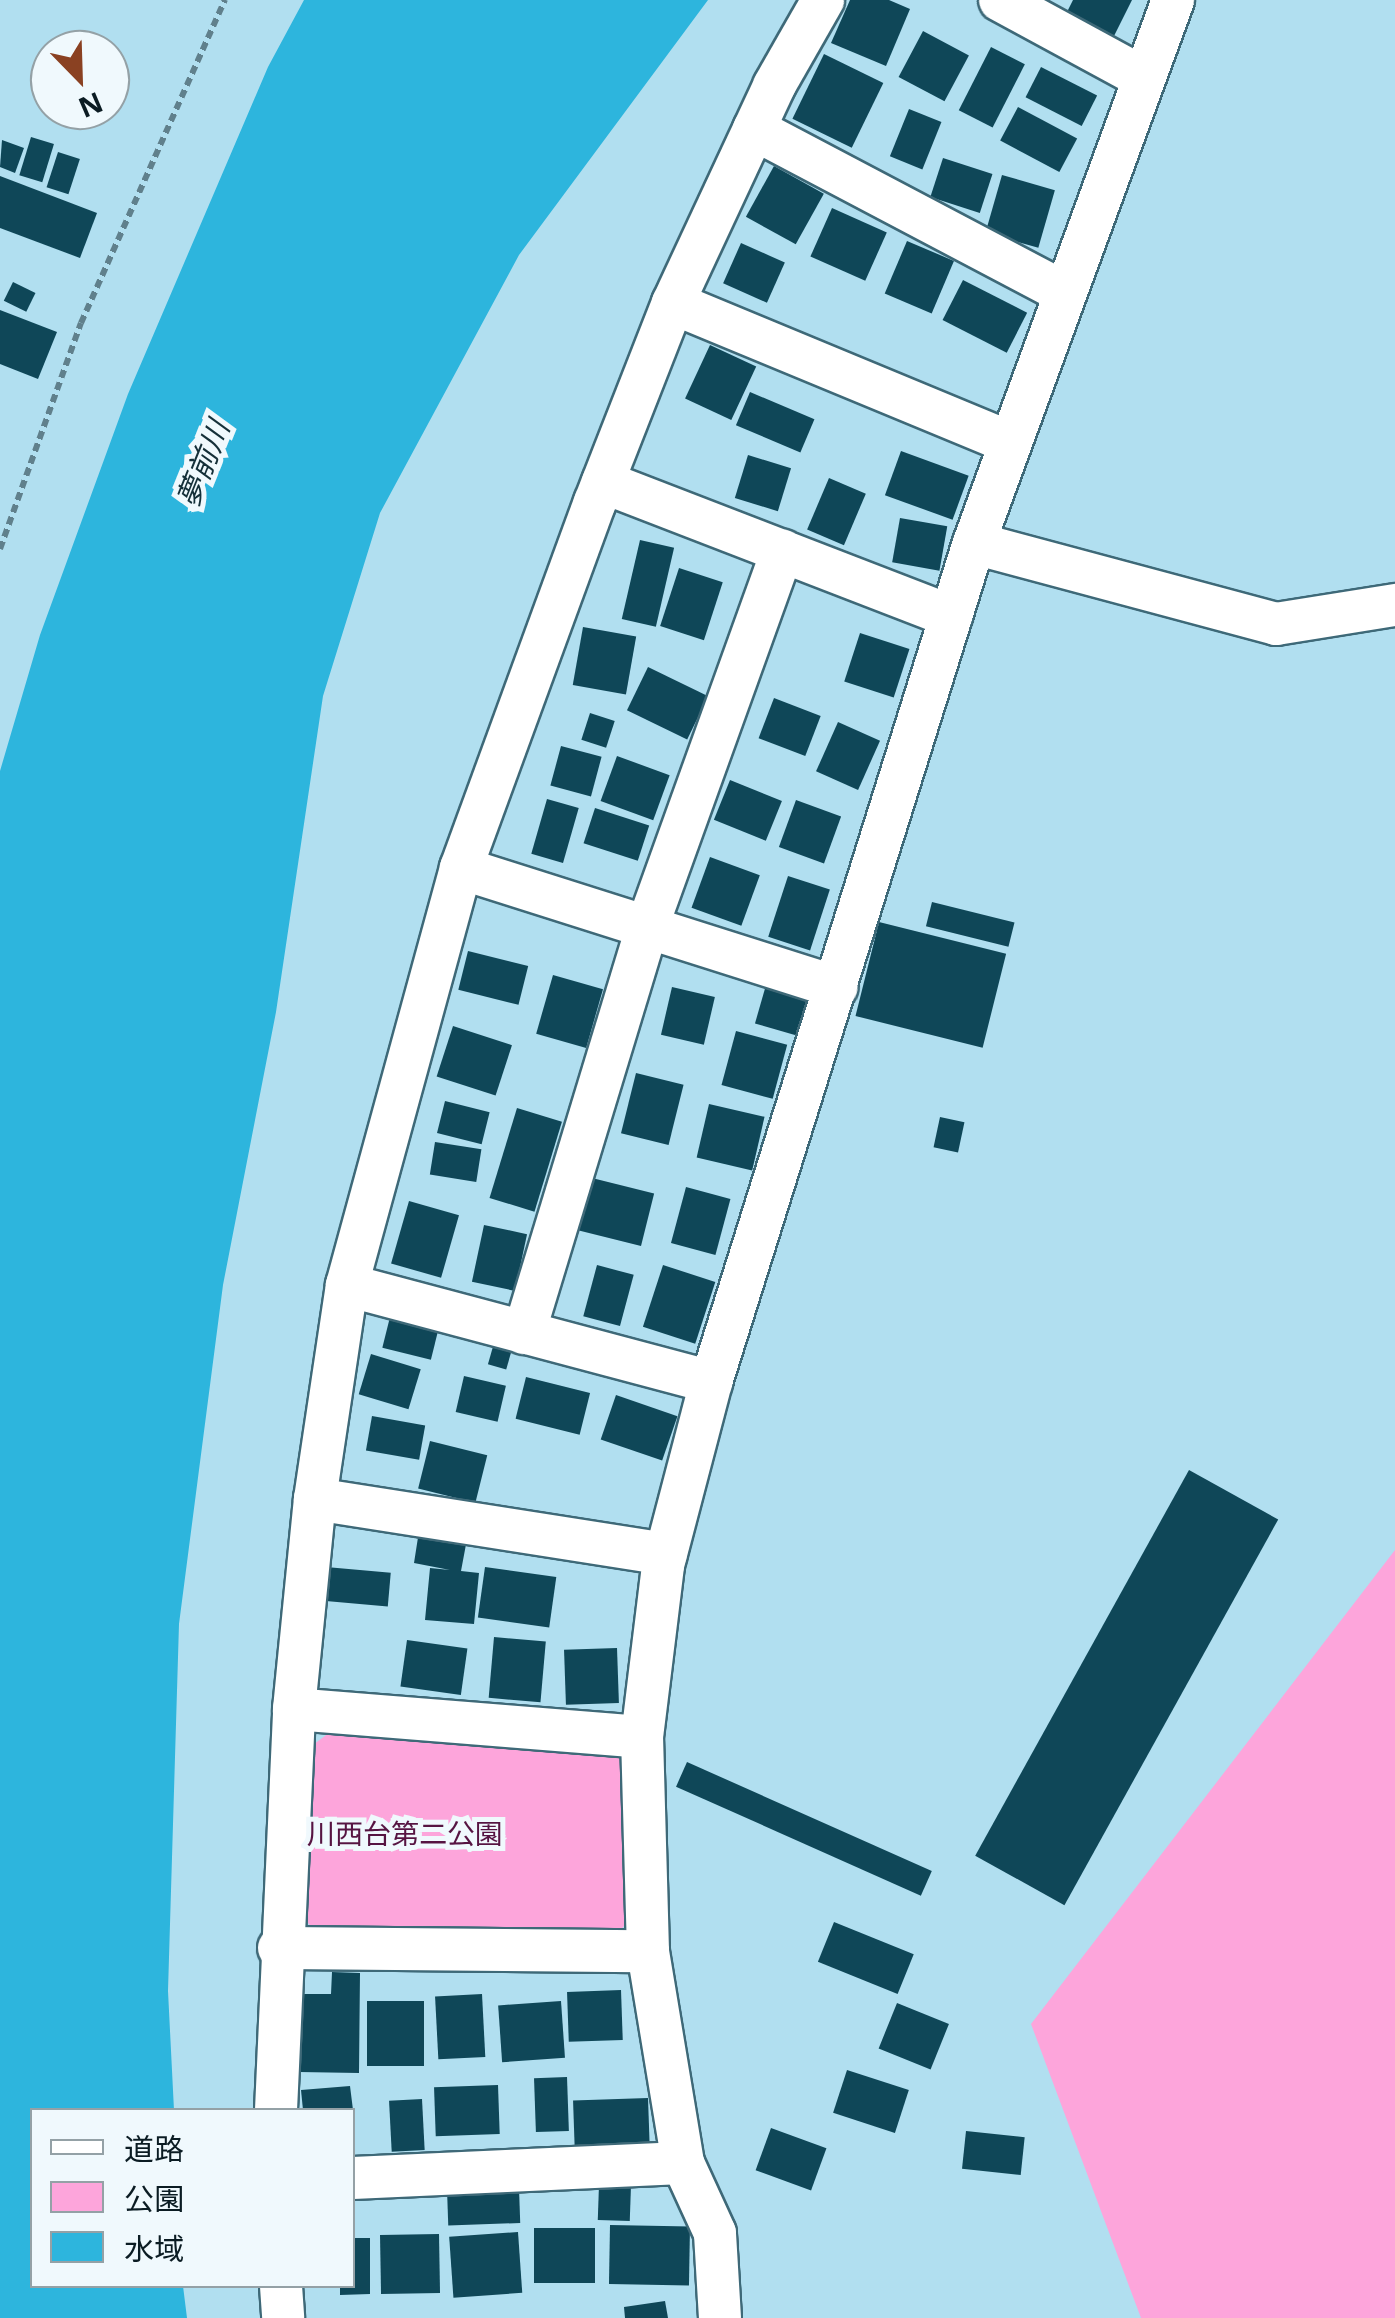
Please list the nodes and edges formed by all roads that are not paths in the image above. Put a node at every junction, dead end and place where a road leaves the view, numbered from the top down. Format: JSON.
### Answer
{"nodes":[{"id":1,"x":823,"y":0,"type":"edge"},
{"id":2,"x":1000,"y":0,"type":"edge"},
{"id":3,"x":1173,"y":0,"type":"edge"},
{"id":4,"x":1140,"y":76,"type":"junction"},
{"id":5,"x":754,"y":129,"type":"junction"},
{"id":6,"x":1063,"y":292,"type":"junction"},
{"id":7,"x":674,"y":302,"type":"junction"},
{"id":8,"x":1008,"y":442,"type":"junction"},
{"id":9,"x":603,"y":482,"type":"junction"},
{"id":10,"x":974,"y":543,"type":"junction"},
{"id":11,"x":782,"y":551,"type":"junction"},
{"id":12,"x":1395,"y":605,"type":"edge"},
{"id":13,"x":952,"y":616,"type":"junction"},
{"id":14,"x":461,"y":868,"type":"junction"},
{"id":15,"x":647,"y":927,"type":"junction"},
{"id":16,"x":836,"y":987,"type":"junction"},
{"id":17,"x":347,"y":1286,"type":"junction"},
{"id":18,"x":524,"y":1333,"type":"junction"},
{"id":19,"x":711,"y":1382,"type":"junction"},
{"id":20,"x":314,"y":1499,"type":"junction"},
{"id":21,"x":666,"y":1554,"type":"junction"},
{"id":22,"x":294,"y":1709,"type":"junction"},
{"id":23,"x":642,"y":1737,"type":"junction"},
{"id":24,"x":279,"y":1948,"type":"junction"},
{"id":25,"x":648,"y":1951,"type":"junction"},
{"id":26,"x":276,"y":2108,"type":"edge"},
{"id":27,"x":683,"y":2163,"type":"junction"},
{"id":28,"x":355,"y":2178,"type":"edge"},
{"id":29,"x":281,"y":2288,"type":"edge"},
{"id":30,"x":284,"y":2318,"type":"edge"},
{"id":31,"x":720,"y":2318,"type":"edge"}],
"edges":[{"from":1,"to":5,"type":"street"},
{"from":2,"to":4,"type":"street"},
{"from":3,"to":4,"type":"street"},
{"from":4,"to":6,"type":"street"},
{"from":5,"to":6,"type":"street"},
{"from":5,"to":7,"type":"street"},
{"from":6,"to":8,"type":"street"},
{"from":7,"to":8,"type":"street"},
{"from":7,"to":9,"type":"street"},
{"from":8,"to":10,"type":"street"},
{"from":9,"to":11,"type":"street"},
{"from":9,"to":14,"type":"street"},
{"from":10,"to":12,"type":"street"},
{"from":10,"to":13,"type":"street"},
{"from":11,"to":13,"type":"street"},
{"from":11,"to":15,"type":"street"},
{"from":13,"to":16,"type":"street"},
{"from":14,"to":15,"type":"street"},
{"from":14,"to":17,"type":"street"},
{"from":15,"to":16,"type":"street"},
{"from":15,"to":18,"type":"street"},
{"from":16,"to":19,"type":"street"},
{"from":17,"to":18,"type":"street"},
{"from":17,"to":20,"type":"street"},
{"from":18,"to":19,"type":"street"},
{"from":19,"to":21,"type":"street"},
{"from":20,"to":21,"type":"street"},
{"from":20,"to":22,"type":"street"},
{"from":21,"to":23,"type":"street"},
{"from":22,"to":23,"type":"street"},
{"from":22,"to":24,"type":"street"},
{"from":23,"to":25,"type":"street"},
{"from":24,"to":25,"type":"street"},
{"from":24,"to":26,"type":"street"},
{"from":25,"to":27,"type":"street"},
{"from":27,"to":28,"type":"street"},
{"from":27,"to":31,"type":"street"},
{"from":29,"to":30,"type":"street"}]}
